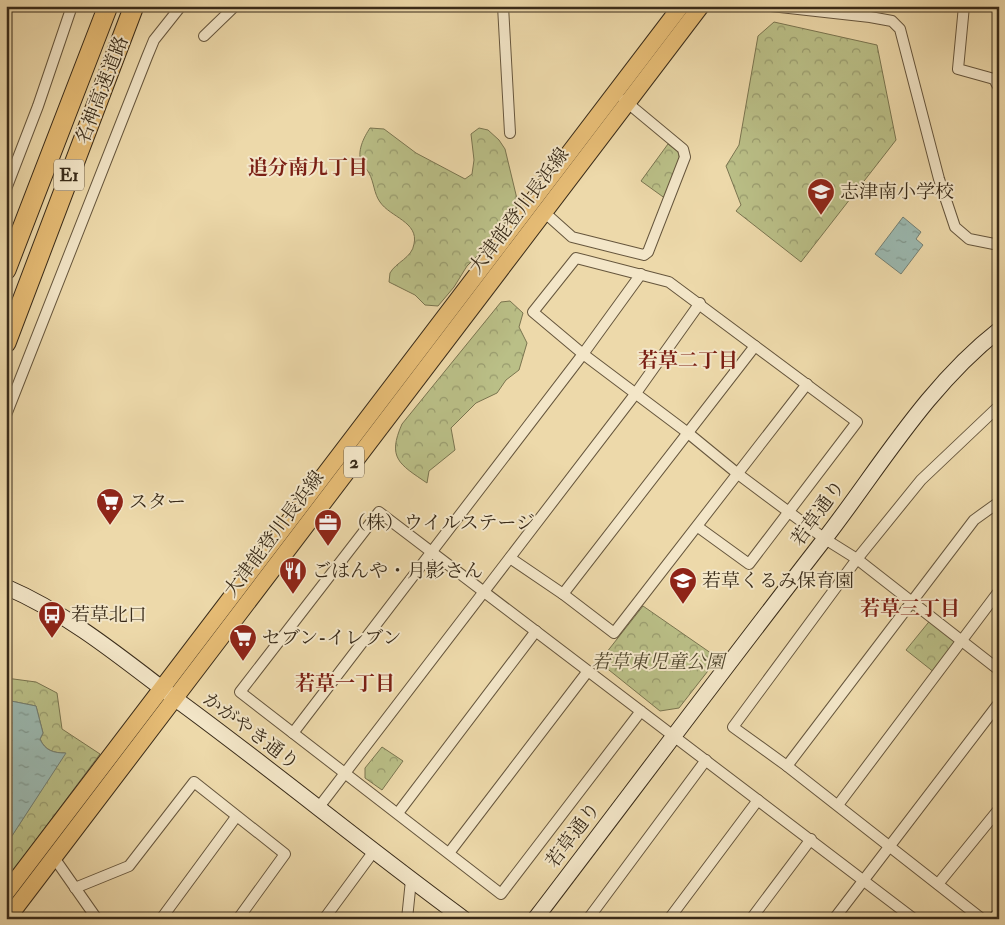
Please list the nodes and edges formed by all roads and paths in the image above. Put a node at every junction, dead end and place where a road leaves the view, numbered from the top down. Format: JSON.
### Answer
{"nodes":[{"id":1,"x":72,"y":6,"type":"edge"},
{"id":2,"x":108,"y":6,"type":"edge"},
{"id":3,"x":134,"y":6,"type":"edge"},
{"id":4,"x":180,"y":6,"type":"edge"},
{"id":5,"x":235,"y":6,"type":"edge"},
{"id":6,"x":503,"y":6,"type":"edge"},
{"id":7,"x":681,"y":6,"type":"edge"},
{"id":8,"x":701,"y":6,"type":"edge"},
{"id":9,"x":770,"y":6,"type":"edge"},
{"id":10,"x":964,"y":6,"type":"edge"},
{"id":11,"x":204,"y":36,"type":"dead end"},
{"id":12,"x":999,"y":88,"type":"edge"},
{"id":13,"x":622,"y":98,"type":"junction"},
{"id":14,"x":510,"y":133,"type":"dead end"},
{"id":15,"x":6,"y":189,"type":"edge"},
{"id":16,"x":544,"y":212,"type":"junction"},
{"id":17,"x":999,"y":245,"type":"edge"},
{"id":18,"x":6,"y":270,"type":"edge"},
{"id":19,"x":641,"y":274,"type":"junction"},
{"id":20,"x":700,"y":303,"type":"junction"},
{"id":21,"x":999,"y":330,"type":"edge"},
{"id":22,"x":6,"y":343,"type":"edge"},
{"id":23,"x":755,"y":346,"type":"junction"},
{"id":24,"x":583,"y":354,"type":"junction"},
{"id":25,"x":807,"y":384,"type":"junction"},
{"id":26,"x":636,"y":393,"type":"junction"},
{"id":27,"x":999,"y":406,"type":"edge"},
{"id":28,"x":6,"y":415,"type":"edge"},
{"id":29,"x":688,"y":433,"type":"junction"},
{"id":30,"x":738,"y":474,"type":"junction"},
{"id":31,"x":999,"y":502,"type":"edge"},
{"id":32,"x":789,"y":510,"type":"junction"},
{"id":33,"x":698,"y":526,"type":"junction"},
{"id":34,"x":825,"y":539,"type":"junction"},
{"id":35,"x":432,"y":550,"type":"junction"},
{"id":36,"x":510,"y":558,"type":"junction"},
{"id":37,"x":857,"y":559,"type":"junction"},
{"id":38,"x":6,"y":587,"type":"edge"},
{"id":39,"x":483,"y":591,"type":"junction"},
{"id":40,"x":999,"y":591,"type":"edge"},
{"id":41,"x":563,"y":594,"type":"junction"},
{"id":42,"x":910,"y":601,"type":"junction"},
{"id":43,"x":536,"y":631,"type":"junction"},
{"id":44,"x":960,"y":641,"type":"junction"},
{"id":45,"x":999,"y":670,"type":"edge"},
{"id":46,"x":588,"y":671,"type":"junction"},
{"id":47,"x":162,"y":688,"type":"junction"},
{"id":48,"x":176,"y":699,"type":"junction"},
{"id":49,"x":999,"y":703,"type":"edge"},
{"id":50,"x":641,"y":712,"type":"junction"},
{"id":51,"x":293,"y":734,"type":"junction"},
{"id":52,"x":674,"y":736,"type":"junction"},
{"id":53,"x":706,"y":760,"type":"junction"},
{"id":54,"x":787,"y":766,"type":"junction"},
{"id":55,"x":345,"y":774,"type":"junction"},
{"id":56,"x":758,"y":800,"type":"junction"},
{"id":57,"x":838,"y":806,"type":"junction"},
{"id":58,"x":319,"y":807,"type":"junction"},
{"id":59,"x":999,"y":808,"type":"edge"},
{"id":60,"x":398,"y":813,"type":"junction"},
{"id":61,"x":236,"y":817,"type":"junction"},
{"id":62,"x":812,"y":839,"type":"junction"},
{"id":63,"x":889,"y":846,"type":"junction"},
{"id":64,"x":374,"y":851,"type":"junction"},
{"id":65,"x":449,"y":853,"type":"junction"},
{"id":66,"x":55,"y":859,"type":"junction"},
{"id":67,"x":411,"y":880,"type":"junction"},
{"id":68,"x":864,"y":880,"type":"junction"},
{"id":69,"x":938,"y":884,"type":"junction"},
{"id":70,"x":75,"y":888,"type":"junction"},
{"id":71,"x":6,"y":893,"type":"edge"},
{"id":72,"x":999,"y":912,"type":"edge"},
{"id":73,"x":10,"y":917,"type":"edge"},
{"id":74,"x":97,"y":919,"type":"edge"},
{"id":75,"x":161,"y":919,"type":"edge"},
{"id":76,"x":238,"y":919,"type":"edge"},
{"id":77,"x":324,"y":919,"type":"edge"},
{"id":78,"x":407,"y":919,"type":"edge"},
{"id":79,"x":464,"y":919,"type":"edge"},
{"id":80,"x":535,"y":919,"type":"edge"},
{"id":81,"x":588,"y":919,"type":"edge"},
{"id":82,"x":669,"y":919,"type":"edge"},
{"id":83,"x":751,"y":919,"type":"edge"},
{"id":84,"x":834,"y":919,"type":"edge"},
{"id":85,"x":914,"y":919,"type":"edge"},
{"id":86,"x":982,"y":919,"type":"edge"},
{"id":87,"x":993,"y":919,"type":"edge"}],
"edges":[{"from":1,"to":15,"type":"street"},
{"from":2,"to":18,"type":"highway","name":"名神高速道路","number":"E1"},
{"from":3,"to":22,"type":"highway","name":"名神高速道路","number":"E1"},
{"from":4,"to":28,"type":"street"},
{"from":5,"to":11,"type":"street"},
{"from":6,"to":14,"type":"street"},
{"from":7,"to":13,"type":"main road","name":"大津能登川長浜線","number":"2"},
{"from":8,"to":13,"type":"main road","name":"大津能登川長浜線","number":"2"},
{"from":9,"to":17,"type":"street"},
{"from":10,"to":12,"type":"street"},
{"from":13,"to":16,"type":"main road","name":"大津能登川長浜線","number":"2"},
{"from":13,"to":16,"type":"street"},
{"from":13,"to":47,"type":"main road","name":"大津能登川長浜線","number":"2"},
{"from":16,"to":48,"type":"main road","name":"大津能登川長浜線","number":"2"},
{"from":19,"to":20,"type":"street"},
{"from":19,"to":24,"type":"street"},
{"from":19,"to":24,"type":"street"},
{"from":20,"to":23,"type":"street"},
{"from":20,"to":26,"type":"street"},
{"from":21,"to":34,"type":"street","name":"若草通り"},
{"from":23,"to":25,"type":"street"},
{"from":23,"to":29,"type":"street"},
{"from":24,"to":26,"type":"street"},
{"from":24,"to":35,"type":"street"},
{"from":25,"to":30,"type":"street"},
{"from":25,"to":32,"type":"street"},
{"from":26,"to":29,"type":"street"},
{"from":26,"to":36,"type":"street"},
{"from":27,"to":37,"type":"street"},
{"from":29,"to":30,"type":"street"},
{"from":29,"to":41,"type":"street"},
{"from":30,"to":32,"type":"street"},
{"from":30,"to":33,"type":"street"},
{"from":31,"to":42,"type":"street"},
{"from":32,"to":33,"type":"street"},
{"from":32,"to":34,"type":"street"},
{"from":33,"to":41,"type":"street"},
{"from":34,"to":37,"type":"street"},
{"from":34,"to":52,"type":"street","name":"若草通り"},
{"from":35,"to":39,"type":"street"},
{"from":35,"to":51,"type":"street"},
{"from":35,"to":51,"type":"street"},
{"from":36,"to":39,"type":"street"},
{"from":36,"to":41,"type":"street"},
{"from":37,"to":42,"type":"street"},
{"from":37,"to":54,"type":"street"},
{"from":38,"to":47,"type":"street","name":"かがやき通り"},
{"from":39,"to":43,"type":"street"},
{"from":39,"to":55,"type":"street"},
{"from":40,"to":44,"type":"street"},
{"from":42,"to":44,"type":"street"},
{"from":42,"to":54,"type":"street"},
{"from":43,"to":46,"type":"street"},
{"from":43,"to":60,"type":"street"},
{"from":44,"to":45,"type":"street"},
{"from":44,"to":57,"type":"street"},
{"from":46,"to":50,"type":"street"},
{"from":46,"to":65,"type":"street"},
{"from":47,"to":48,"type":"street","name":"かがやき通り"},
{"from":47,"to":71,"type":"main road","name":"大津能登川長浜線","number":"2"},
{"from":48,"to":58,"type":"street","name":"かがやき通り"},
{"from":48,"to":66,"type":"main road","name":"大津能登川長浜線","number":"2"},
{"from":49,"to":63,"type":"street"},
{"from":50,"to":52,"type":"street"},
{"from":50,"to":65,"type":"street"},
{"from":51,"to":55,"type":"street"},
{"from":52,"to":53,"type":"street"},
{"from":52,"to":80,"type":"street","name":"若草通り"},
{"from":53,"to":56,"type":"street"},
{"from":53,"to":81,"type":"street"},
{"from":54,"to":57,"type":"street"},
{"from":55,"to":58,"type":"street"},
{"from":55,"to":60,"type":"street"},
{"from":56,"to":62,"type":"street"},
{"from":56,"to":82,"type":"street"},
{"from":57,"to":63,"type":"street"},
{"from":58,"to":64,"type":"street","name":"かがやき通り"},
{"from":59,"to":69,"type":"street"},
{"from":60,"to":65,"type":"street"},
{"from":61,"to":70,"type":"street"},
{"from":61,"to":75,"type":"street"},
{"from":61,"to":76,"type":"street"},
{"from":62,"to":68,"type":"street"},
{"from":62,"to":83,"type":"street"},
{"from":63,"to":68,"type":"street"},
{"from":63,"to":69,"type":"street"},
{"from":64,"to":67,"type":"street","name":"かがやき通り"},
{"from":64,"to":77,"type":"street"},
{"from":66,"to":70,"type":"street"},
{"from":66,"to":73,"type":"main road","name":"大津能登川長浜線","number":"2"},
{"from":67,"to":78,"type":"street"},
{"from":67,"to":79,"type":"street","name":"かがやき通り"},
{"from":68,"to":84,"type":"street"},
{"from":68,"to":85,"type":"street"},
{"from":69,"to":86,"type":"street"},
{"from":70,"to":74,"type":"street"},
{"from":72,"to":87,"type":"street"}]}
